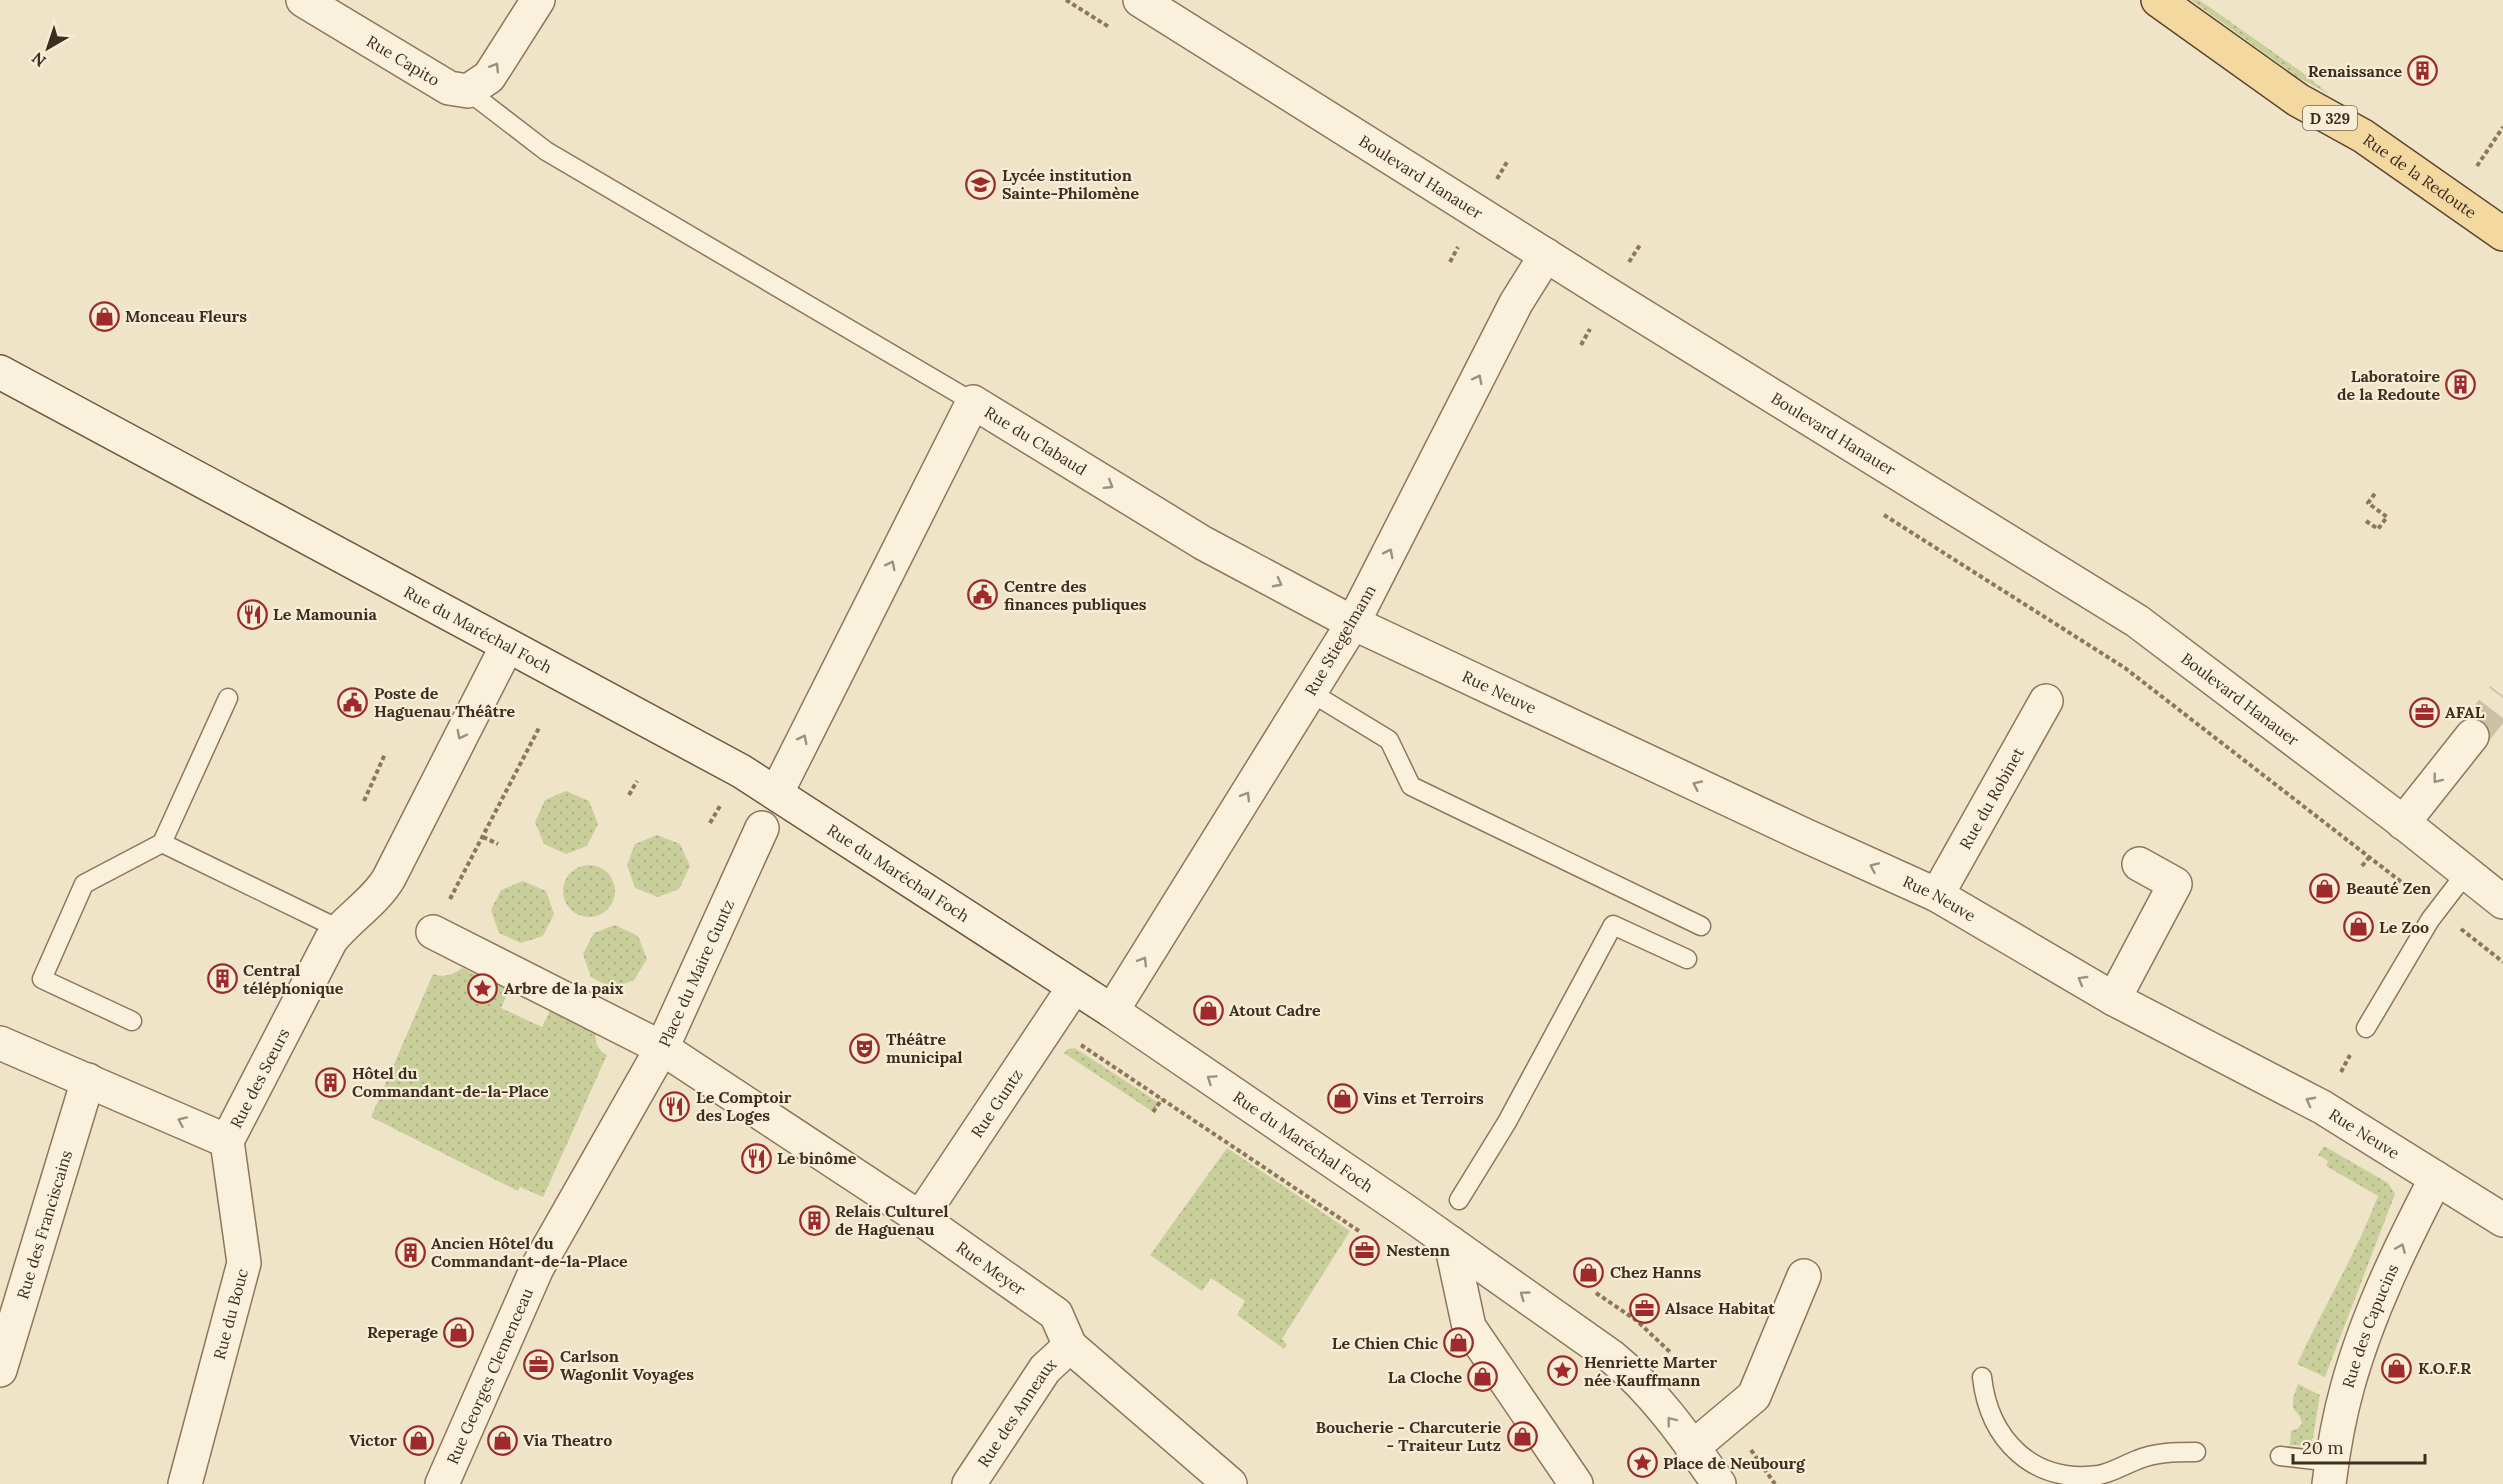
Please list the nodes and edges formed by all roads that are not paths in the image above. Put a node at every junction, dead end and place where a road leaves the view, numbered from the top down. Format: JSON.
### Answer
{"nodes":[{"id":1,"x":303,"y":0,"type":"edge"},
{"id":2,"x":538,"y":0,"type":"edge"},
{"id":3,"x":1140,"y":0,"type":"edge"},
{"id":4,"x":2158,"y":0,"type":"edge"},
{"id":5,"x":468,"y":91,"type":"junction"},
{"id":6,"x":2503,"y":234,"type":"edge"},
{"id":7,"x":1545,"y":255,"type":"junction"},
{"id":8,"x":0,"y":372,"type":"edge"},
{"id":9,"x":973,"y":402,"type":"junction"},
{"id":10,"x":1353,"y":623,"type":"junction"},
{"id":11,"x":507,"y":646,"type":"junction"},
{"id":12,"x":1310,"y":692,"type":"junction"},
{"id":13,"x":228,"y":698,"type":"dead end"},
{"id":14,"x":2046,"y":701,"type":"dead end"},
{"id":15,"x":2472,"y":736,"type":"tunnel mouth"},
{"id":16,"x":777,"y":792,"type":"junction"},
{"id":17,"x":2403,"y":823,"type":"junction"},
{"id":18,"x":762,"y":828,"type":"dead end"},
{"id":19,"x":162,"y":843,"type":"junction"},
{"id":20,"x":2139,"y":864,"type":"dead end"},
{"id":21,"x":2466,"y":873,"type":"junction"},
{"id":22,"x":1937,"y":895,"type":"junction"},
{"id":23,"x":2503,"y":902,"type":"edge"},
{"id":24,"x":1701,"y":926,"type":"dead end"},
{"id":25,"x":339,"y":929,"type":"junction"},
{"id":26,"x":432,"y":932,"type":"dead end"},
{"id":27,"x":1687,"y":959,"type":"dead end"},
{"id":28,"x":1074,"y":987,"type":"junction"},
{"id":29,"x":2114,"y":999,"type":"junction"},
{"id":30,"x":1112,"y":1011,"type":"junction"},
{"id":31,"x":132,"y":1021,"type":"dead end"},
{"id":32,"x":2366,"y":1028,"type":"dead end"},
{"id":33,"x":0,"y":1043,"type":"edge"},
{"id":34,"x":662,"y":1048,"type":"junction"},
{"id":35,"x":88,"y":1080,"type":"junction"},
{"id":36,"x":228,"y":1141,"type":"junction"},
{"id":37,"x":2436,"y":1178,"type":"junction"},
{"id":38,"x":1459,"y":1200,"type":"dead end"},
{"id":39,"x":921,"y":1218,"type":"junction"},
{"id":40,"x":2503,"y":1220,"type":"edge"},
{"id":41,"x":1451,"y":1243,"type":"junction"},
{"id":42,"x":1804,"y":1276,"type":"dead end"},
{"id":43,"x":1071,"y":1346,"type":"junction"},
{"id":44,"x":1,"y":1364,"type":"edge"},
{"id":45,"x":1982,"y":1377,"type":"dead end"},
{"id":46,"x":1692,"y":1448,"type":"junction"},
{"id":47,"x":2196,"y":1452,"type":"dead end"},
{"id":48,"x":2280,"y":1456,"type":"dead end"},
{"id":49,"x":2331,"y":1473,"type":"edge"},
{"id":50,"x":185,"y":1484,"type":"edge"},
{"id":51,"x":442,"y":1484,"type":"edge"},
{"id":52,"x":969,"y":1484,"type":"edge"},
{"id":53,"x":1230,"y":1484,"type":"edge"},
{"id":54,"x":1576,"y":1484,"type":"edge"},
{"id":55,"x":1719,"y":1484,"type":"edge"}],
"edges":[{"from":1,"to":5,"type":"street","name":"Rue Capito"},
{"from":5,"to":2,"type":"street","one_way":true},
{"from":3,"to":7,"type":"street","name":"Boulevard Hanauer"},
{"from":4,"to":6,"type":"main road","name":"Rue de la Redoute","number":"D 329"},
{"from":5,"to":9,"type":"lane"},
{"from":10,"to":7,"type":"street","name":"Rue Stiegelmann","one_way":true},
{"from":7,"to":17,"type":"street","name":"Boulevard Hanauer"},
{"from":8,"to":11,"type":"street","name":"Rue du Maréchal Foch"},
{"from":9,"to":10,"type":"street","name":"Rue du Clabaud","one_way":true},
{"from":16,"to":9,"type":"street","name":"Rue du Clabaud","one_way":true},
{"from":10,"to":12,"type":"street","name":"Rue Stiegelmann"},
{"from":22,"to":10,"type":"street","name":"Rue Neuve","one_way":true},
{"from":11,"to":16,"type":"street","name":"Rue du Maréchal Foch"},
{"from":11,"to":25,"type":"street","name":"Rue des Sœurs","one_way":true},
{"from":12,"to":24,"type":"lane"},
{"from":30,"to":12,"type":"street","name":"Rue Stiegelmann","one_way":true},
{"from":13,"to":19,"type":"lane"},
{"from":14,"to":22,"type":"street","name":"Rue du Robinet"},
{"from":15,"to":17,"type":"street","one_way":true},
{"from":16,"to":28,"type":"street","name":"Rue du Maréchal Foch"},
{"from":17,"to":21,"type":"street","name":"Boulevard Hanauer"},
{"from":18,"to":34,"type":"street","name":"Place du Maire Guntz"},
{"from":19,"to":25,"type":"lane"},
{"from":19,"to":31,"type":"lane"},
{"from":20,"to":29,"type":"street"},
{"from":21,"to":23,"type":"street","name":"Boulevard Hanauer"},
{"from":21,"to":32,"type":"lane"},
{"from":29,"to":22,"type":"street","name":"Rue Neuve","one_way":true},
{"from":25,"to":36,"type":"street","name":"Rue des Sœurs"},
{"from":26,"to":34,"type":"street","name":"Place du Maire Guntz"},
{"from":27,"to":38,"type":"lane"},
{"from":28,"to":30,"type":"street","name":"Rue du Maréchal Foch"},
{"from":28,"to":39,"type":"street","name":"Rue Guntz"},
{"from":37,"to":29,"type":"street","name":"Rue Neuve","one_way":true},
{"from":41,"to":30,"type":"street","name":"Rue du Maréchal Foch","one_way":true},
{"from":33,"to":35,"type":"street","name":"Rue des Sœurs"},
{"from":34,"to":39,"type":"street","name":"Rue Meyer"},
{"from":34,"to":51,"type":"street","name":"Rue Georges Clemenceau"},
{"from":36,"to":35,"type":"street","name":"Rue des Sœurs","one_way":true},
{"from":35,"to":44,"type":"street","name":"Rue des Franciscains"},
{"from":36,"to":50,"type":"street","name":"Rue du Bouc"},
{"from":37,"to":40,"type":"street","name":"Rue Neuve"},
{"from":49,"to":37,"type":"street","name":"Rue des Capucins","one_way":true},
{"from":39,"to":43,"type":"street","name":"Rue Meyer"},
{"from":46,"to":41,"type":"street","name":"Rue du Maréchal Foch","one_way":true},
{"from":41,"to":54,"type":"street"},
{"from":42,"to":46,"type":"street"},
{"from":43,"to":52,"type":"street","name":"Rue des Anneaux"},
{"from":43,"to":53,"type":"street","name":"Rue Meyer"},
{"from":45,"to":47,"type":"lane"},
{"from":46,"to":55,"type":"street","name":"Rue du Maréchal Foch"},
{"from":48,"to":49,"type":"lane"}]}
